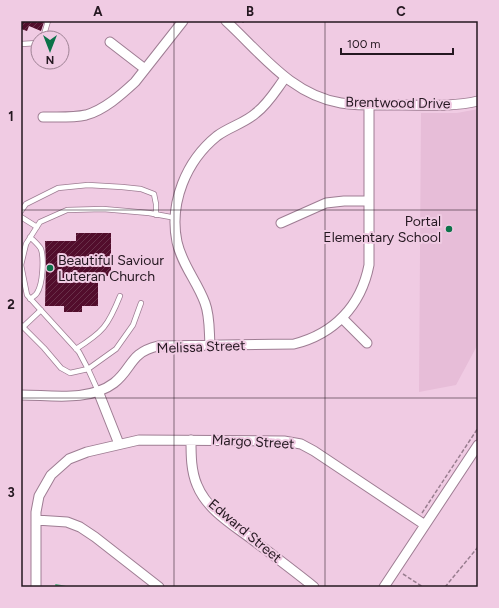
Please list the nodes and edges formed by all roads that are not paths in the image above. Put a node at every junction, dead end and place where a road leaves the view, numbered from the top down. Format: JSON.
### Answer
{"nodes":[{"id":1,"x":183,"y":21,"type":"edge"},
{"id":2,"x":229,"y":22,"type":"edge"},
{"id":3,"x":110,"y":42,"type":"dead end"},
{"id":4,"x":145,"y":69,"type":"junction"},
{"id":5,"x":285,"y":78,"type":"junction"},
{"id":6,"x":478,"y":101,"type":"edge"},
{"id":7,"x":369,"y":105,"type":"junction"},
{"id":8,"x":43,"y":117,"type":"dead end"},
{"id":9,"x":370,"y":201,"type":"junction"},
{"id":10,"x":21,"y":211,"type":"edge"},
{"id":11,"x":156,"y":215,"type":"junction"},
{"id":12,"x":21,"y":217,"type":"edge"},
{"id":13,"x":176,"y":218,"type":"junction"},
{"id":14,"x":281,"y":222,"type":"dead end"},
{"id":15,"x":37,"y":227,"type":"junction"},
{"id":16,"x":30,"y":237,"type":"junction"},
{"id":17,"x":120,"y":296,"type":"dead end"},
{"id":18,"x":30,"y":299,"type":"junction"},
{"id":19,"x":141,"y":303,"type":"dead end"},
{"id":20,"x":41,"y":310,"type":"junction"},
{"id":21,"x":342,"y":318,"type":"junction"},
{"id":22,"x":22,"y":326,"type":"edge"},
{"id":23,"x":368,"y":343,"type":"dead end"},
{"id":24,"x":210,"y":345,"type":"junction"},
{"id":25,"x":76,"y":349,"type":"junction"},
{"id":26,"x":88,"y":369,"type":"junction"},
{"id":27,"x":98,"y":391,"type":"junction"},
{"id":28,"x":21,"y":395,"type":"edge"},
{"id":29,"x":191,"y":440,"type":"junction"},
{"id":30,"x":118,"y":444,"type":"junction"},
{"id":31,"x":478,"y":445,"type":"edge"},
{"id":32,"x":36,"y":520,"type":"junction"},
{"id":33,"x":425,"y":525,"type":"junction"},
{"id":34,"x":36,"y":587,"type":"edge"},
{"id":35,"x":160,"y":587,"type":"edge"},
{"id":36,"x":314,"y":587,"type":"edge"},
{"id":37,"x":384,"y":587,"type":"edge"}],
"edges":[{"from":1,"to":4,"type":"street"},
{"from":2,"to":5,"type":"street","name":"Brentwood Drive"},
{"from":3,"to":4,"type":"street"},
{"from":4,"to":8,"type":"street"},
{"from":5,"to":7,"type":"street","name":"Brentwood Drive"},
{"from":5,"to":13,"type":"street"},
{"from":6,"to":7,"type":"street","name":"Brentwood Drive"},
{"from":7,"to":9,"type":"street","name":"Melissa Street"},
{"from":9,"to":14,"type":"street"},
{"from":9,"to":21,"type":"street","name":"Melissa Street"},
{"from":10,"to":11,"type":"lane"},
{"from":11,"to":13,"type":"lane"},
{"from":11,"to":15,"type":"lane"},
{"from":12,"to":15,"type":"lane"},
{"from":13,"to":24,"type":"street"},
{"from":15,"to":16,"type":"lane"},
{"from":16,"to":18,"type":"lane"},
{"from":16,"to":18,"type":"lane"},
{"from":17,"to":25,"type":"lane"},
{"from":18,"to":20,"type":"lane"},
{"from":19,"to":26,"type":"lane"},
{"from":20,"to":22,"type":"lane"},
{"from":20,"to":25,"type":"lane"},
{"from":21,"to":23,"type":"street"},
{"from":21,"to":24,"type":"street","name":"Melissa Street"},
{"from":22,"to":26,"type":"lane"},
{"from":24,"to":27,"type":"street","name":"Melissa Street"},
{"from":25,"to":26,"type":"lane"},
{"from":26,"to":27,"type":"lane"},
{"from":27,"to":28,"type":"street","name":"Melissa Street"},
{"from":27,"to":30,"type":"street"},
{"from":29,"to":30,"type":"street","name":"Margo Street"},
{"from":29,"to":33,"type":"street","name":"Margo Street"},
{"from":29,"to":36,"type":"street","name":"Edward Street"},
{"from":30,"to":32,"type":"street","name":"Margo Street"},
{"from":31,"to":33,"type":"street"},
{"from":32,"to":34,"type":"street","name":"Margo Street"},
{"from":32,"to":35,"type":"street"},
{"from":33,"to":37,"type":"street"}]}
